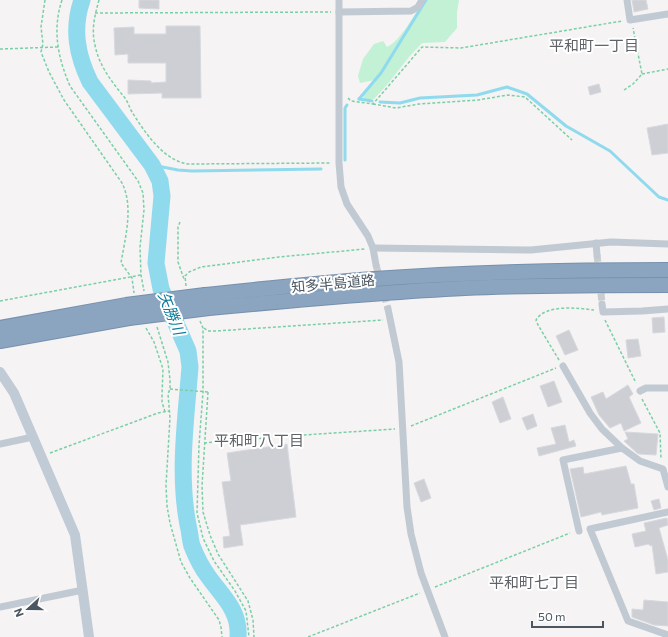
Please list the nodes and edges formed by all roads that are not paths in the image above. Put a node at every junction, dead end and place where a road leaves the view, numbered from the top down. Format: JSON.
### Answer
{"nodes":[{"id":1,"x":339,"y":0,"type":"edge"},
{"id":2,"x":422,"y":0,"type":"edge"},
{"id":3,"x":627,"y":0,"type":"edge"},
{"id":4,"x":339,"y":12,"type":"junction"},
{"id":5,"x":668,"y":14,"type":"edge"},
{"id":6,"x":596,"y":243,"type":"junction"},
{"id":7,"x":668,"y":244,"type":"edge"},
{"id":8,"x":373,"y":248,"type":"junction"},
{"id":9,"x":597,"y":255,"type":"tunnel mouth"},
{"id":10,"x":668,"y":261,"type":"edge"},
{"id":11,"x":376,"y":265,"type":"tunnel mouth"},
{"id":12,"x":668,"y":270,"type":"edge"},
{"id":13,"x":546,"y":271,"type":"junction"},
{"id":14,"x":668,"y":285,"type":"edge"},
{"id":15,"x":207,"y":301,"type":"junction"},
{"id":16,"x":130,"y":307,"type":"junction"},
{"id":17,"x":602,"y":308,"type":"road end"},
{"id":18,"x":388,"y":309,"type":"tunnel mouth"},
{"id":19,"x":668,"y":309,"type":"edge"},
{"id":20,"x":0,"y":328,"type":"edge"},
{"id":21,"x":0,"y":341,"type":"edge"},
{"id":22,"x":563,"y":366,"type":"road end"},
{"id":23,"x":0,"y":372,"type":"edge"},
{"id":24,"x":668,"y":388,"type":"edge"},
{"id":25,"x":640,"y":391,"type":"road end"},
{"id":26,"x":33,"y":437,"type":"junction"},
{"id":27,"x":0,"y":444,"type":"edge"},
{"id":28,"x":622,"y":448,"type":"junction"},
{"id":29,"x":668,"y":487,"type":"edge"},
{"id":30,"x":668,"y":512,"type":"edge"},
{"id":31,"x":578,"y":530,"type":"road end"},
{"id":32,"x":83,"y":590,"type":"junction"},
{"id":33,"x":0,"y":606,"type":"edge"},
{"id":34,"x":668,"y":635,"type":"edge"},
{"id":35,"x":89,"y":637,"type":"edge"},
{"id":36,"x":445,"y":637,"type":"edge"}],
"edges":[{"from":1,"to":4,"type":"street"},
{"from":2,"to":4,"type":"street"},
{"from":3,"to":5,"type":"street"},
{"from":4,"to":8,"type":"street"},
{"from":6,"to":7,"type":"street"},
{"from":6,"to":8,"type":"street"},
{"from":6,"to":9,"type":"street"},
{"from":8,"to":11,"type":"street"},
{"from":10,"to":13,"type":"highway"},
{"from":12,"to":13,"type":"highway","name":"知多半島道路"},
{"from":13,"to":15,"type":"highway","name":"知多半島道路"},
{"from":14,"to":15,"type":"highway","name":"知多半島道路"},
{"from":15,"to":16,"type":"highway","name":"知多半島道路","bridge":true},
{"from":16,"to":20,"type":"highway","name":"知多半島道路"},
{"from":16,"to":21,"type":"highway","name":"知多半島道路"},
{"from":17,"to":19,"type":"street"},
{"from":18,"to":36,"type":"street"},
{"from":22,"to":28,"type":"street"},
{"from":23,"to":26,"type":"street"},
{"from":24,"to":25,"type":"street"},
{"from":26,"to":27,"type":"street"},
{"from":26,"to":32,"type":"street"},
{"from":28,"to":29,"type":"street"},
{"from":28,"to":31,"type":"street"},
{"from":30,"to":34,"type":"street"},
{"from":32,"to":33,"type":"street"},
{"from":32,"to":35,"type":"street"}]}
